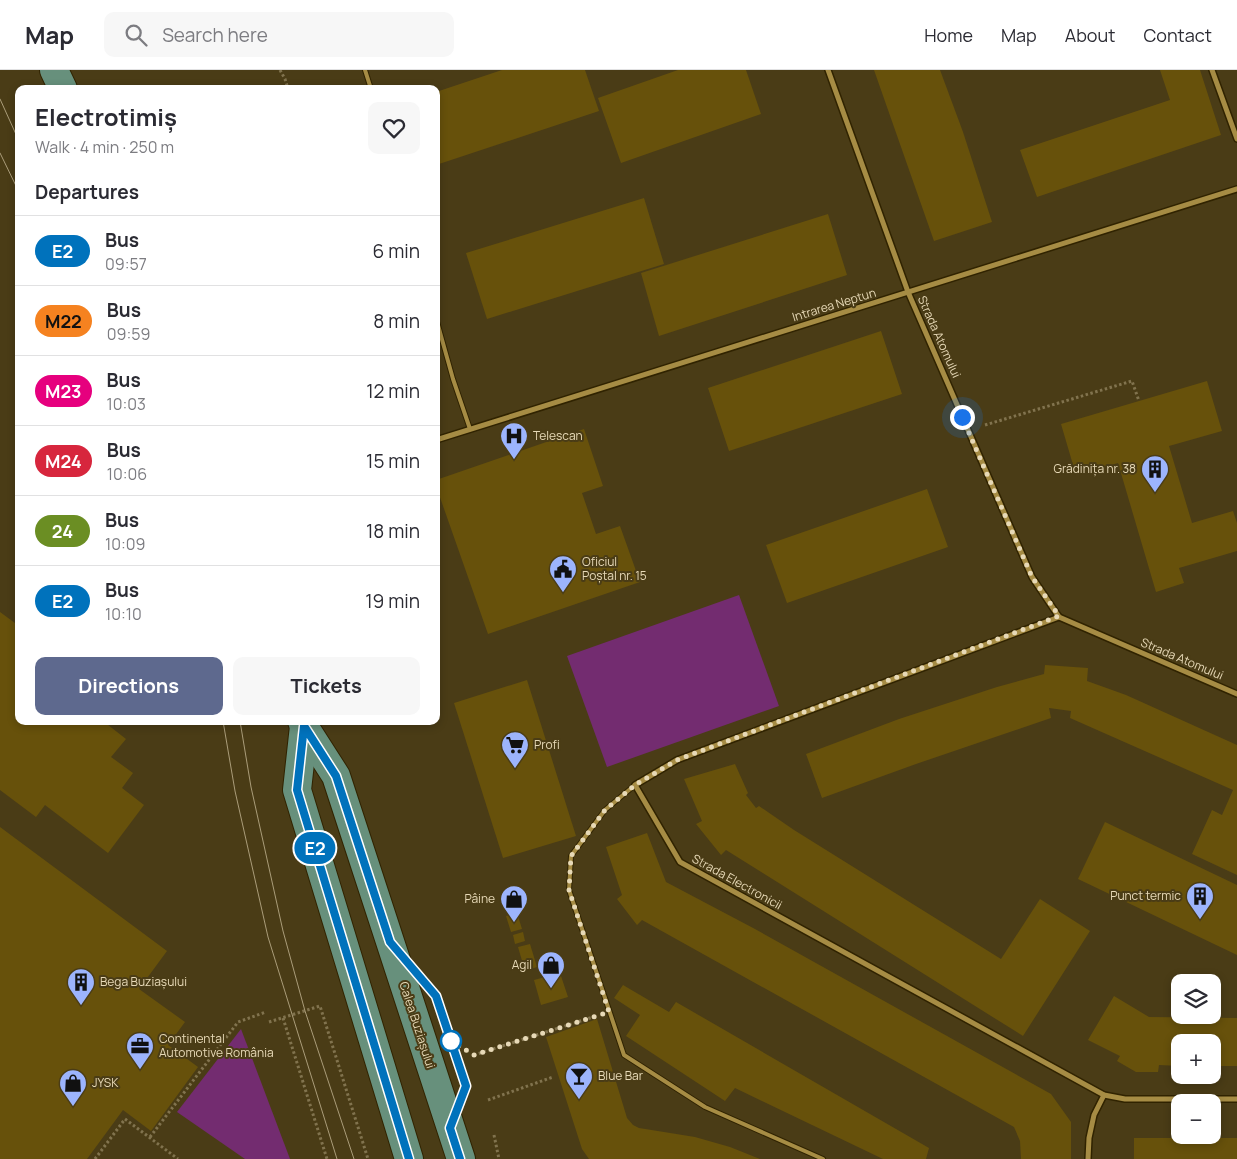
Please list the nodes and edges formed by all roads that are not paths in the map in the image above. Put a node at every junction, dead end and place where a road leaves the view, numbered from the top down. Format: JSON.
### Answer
{"nodes":[{"id":1,"x":54,"y":70,"type":"edge"},
{"id":2,"x":365,"y":70,"type":"edge"},
{"id":3,"x":828,"y":70,"type":"edge"},
{"id":4,"x":1212,"y":70,"type":"edge"},
{"id":5,"x":61,"y":85,"type":"edge"},
{"id":6,"x":370,"y":85,"type":"edge"},
{"id":7,"x":1237,"y":139,"type":"edge"},
{"id":8,"x":1237,"y":189,"type":"edge"},
{"id":9,"x":908,"y":292,"type":"junction"},
{"id":10,"x":440,"y":333,"type":"edge"},
{"id":11,"x":470,"y":429,"type":"junction"},
{"id":12,"x":440,"y":439,"type":"edge"},
{"id":13,"x":1059,"y":616,"type":"junction"},
{"id":14,"x":1237,"y":694,"type":"edge"},
{"id":15,"x":303,"y":725,"type":"edge"},
{"id":16,"x":304,"y":725,"type":"edge"},
{"id":17,"x":635,"y":785,"type":"junction"},
{"id":18,"x":1104,"y":1095,"type":"junction"},
{"id":19,"x":1237,"y":1099,"type":"edge"},
{"id":20,"x":409,"y":1159,"type":"edge"},
{"id":21,"x":460,"y":1159,"type":"edge"},
{"id":22,"x":823,"y":1159,"type":"edge"},
{"id":23,"x":1088,"y":1159,"type":"edge"}],
"edges":[{"from":1,"to":5,"type":"main road"},
{"from":2,"to":6,"type":"lane"},
{"from":3,"to":9,"type":"street","name":"Strada Atomului"},
{"from":4,"to":7,"type":"street"},
{"from":8,"to":9,"type":"street","name":"Intrarea Neptun"},
{"from":9,"to":11,"type":"street","name":"Intrarea Neptun"},
{"from":9,"to":13,"type":"street","name":"Strada Atomului"},
{"from":10,"to":11,"type":"lane"},
{"from":11,"to":12,"type":"street","name":"Intrarea Neptun"},
{"from":13,"to":14,"type":"street","name":"Strada Atomului"},
{"from":13,"to":17,"type":"street"},
{"from":15,"to":20,"type":"main road","name":"Calea Buziașului"},
{"from":16,"to":21,"type":"main road","name":"Calea Buziașului"},
{"from":17,"to":18,"type":"street","name":"Strada Electronicii"},
{"from":17,"to":22,"type":"lane"},
{"from":18,"to":19,"type":"street","name":"Strada Electronicii"},
{"from":18,"to":23,"type":"street"}]}
